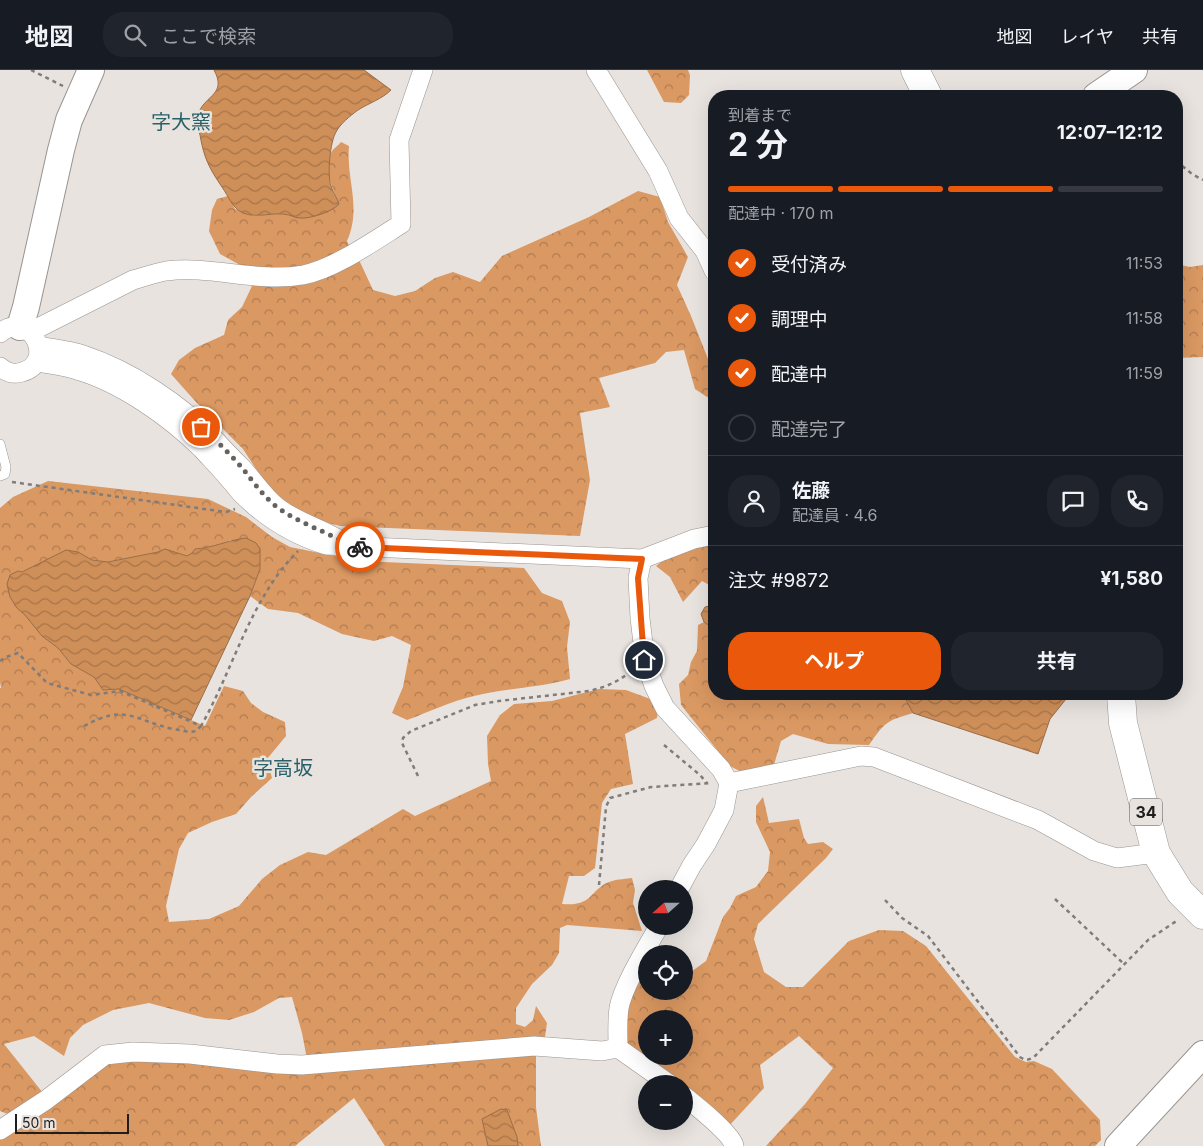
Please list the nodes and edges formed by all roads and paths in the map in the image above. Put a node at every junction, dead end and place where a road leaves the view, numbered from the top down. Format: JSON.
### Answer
{"nodes":[{"id":1,"x":31,"y":70,"type":"edge"},
{"id":2,"x":424,"y":70,"type":"edge"},
{"id":3,"x":596,"y":70,"type":"edge"},
{"id":4,"x":915,"y":70,"type":"edge"},
{"id":5,"x":1134,"y":70,"type":"edge"},
{"id":6,"x":86,"y":82,"type":"edge"},
{"id":7,"x":925,"y":90,"type":"edge"},
{"id":8,"x":1105,"y":90,"type":"edge"},
{"id":9,"x":1183,"y":167,"type":"edge"},
{"id":10,"x":1203,"y":180,"type":"edge"},
{"id":11,"x":708,"y":258,"type":"edge"},
{"id":12,"x":25,"y":340,"type":"edge"},
{"id":13,"x":0,"y":367,"type":"edge"},
{"id":14,"x":0,"y":444,"type":"edge"},
{"id":15,"x":236,"y":474,"type":"junction"},
{"id":16,"x":1,"y":476,"type":"edge"},
{"id":17,"x":248,"y":500,"type":"junction"},
{"id":18,"x":708,"y":536,"type":"edge"},
{"id":19,"x":307,"y":538,"type":"junction"},
{"id":20,"x":350,"y":546,"type":"junction"},
{"id":21,"x":642,"y":559,"type":"junction"},
{"id":22,"x":644,"y":660,"type":"junction"},
{"id":23,"x":0,"y":661,"type":"edge"},
{"id":24,"x":1121,"y":700,"type":"edge"},
{"id":25,"x":84,"y":726,"type":"dead end"},
{"id":26,"x":201,"y":726,"type":"junction"},
{"id":27,"x":664,"y":745,"type":"dead end"},
{"id":28,"x":418,"y":776,"type":"dead end"},
{"id":29,"x":707,"y":783,"type":"junction"},
{"id":30,"x":729,"y":783,"type":"junction"},
{"id":31,"x":1156,"y":853,"type":"junction"},
{"id":32,"x":684,"y":880,"type":"edge"},
{"id":33,"x":599,"y":885,"type":"dead end"},
{"id":34,"x":1056,"y":899,"type":"dead end"},
{"id":35,"x":885,"y":900,"type":"dead end"},
{"id":36,"x":1200,"y":912,"type":"edge"},
{"id":37,"x":654,"y":935,"type":"edge"},
{"id":38,"x":1124,"y":964,"type":"junction"},
{"id":39,"x":618,"y":1048,"type":"junction"},
{"id":40,"x":1203,"y":1054,"type":"edge"},
{"id":41,"x":656,"y":1075,"type":"edge"},
{"id":42,"x":693,"y":1104,"type":"edge"},
{"id":43,"x":0,"y":1130,"type":"edge"},
{"id":44,"x":734,"y":1146,"type":"edge"},
{"id":45,"x":1118,"y":1146,"type":"edge"}],
"edges":[{"from":1,"to":6,"type":"path"},
{"from":2,"to":12,"type":"street"},
{"from":3,"to":11,"type":"street"},
{"from":4,"to":7,"type":"main road"},
{"from":5,"to":8,"type":"street"},
{"from":6,"to":12,"type":"street"},
{"from":9,"to":10,"type":"path"},
{"from":12,"to":13,"type":"street"},
{"from":12,"to":15,"type":"street"},
{"from":14,"to":16,"type":"lane"},
{"from":15,"to":17,"type":"street"},
{"from":15,"to":20,"type":"street"},
{"from":16,"to":17,"type":"path"},
{"from":17,"to":19,"type":"street"},
{"from":18,"to":21,"type":"street"},
{"from":19,"to":20,"type":"street"},
{"from":19,"to":26,"type":"path"},
{"from":20,"to":21,"type":"street"},
{"from":21,"to":22,"type":"street"},
{"from":22,"to":28,"type":"path"},
{"from":22,"to":30,"type":"street"},
{"from":23,"to":26,"type":"path"},
{"from":24,"to":31,"type":"main road","number":"34"},
{"from":25,"to":26,"type":"path"},
{"from":27,"to":29,"type":"path"},
{"from":29,"to":30,"type":"path"},
{"from":29,"to":33,"type":"path"},
{"from":30,"to":31,"type":"street"},
{"from":30,"to":32,"type":"street"},
{"from":31,"to":36,"type":"main road","number":"34"},
{"from":34,"to":38,"type":"path"},
{"from":35,"to":38,"type":"path"},
{"from":36,"to":38,"type":"path"},
{"from":37,"to":39,"type":"street"},
{"from":39,"to":41,"type":"street"},
{"from":39,"to":43,"type":"street"},
{"from":40,"to":45,"type":"street"},
{"from":42,"to":44,"type":"street"}]}
